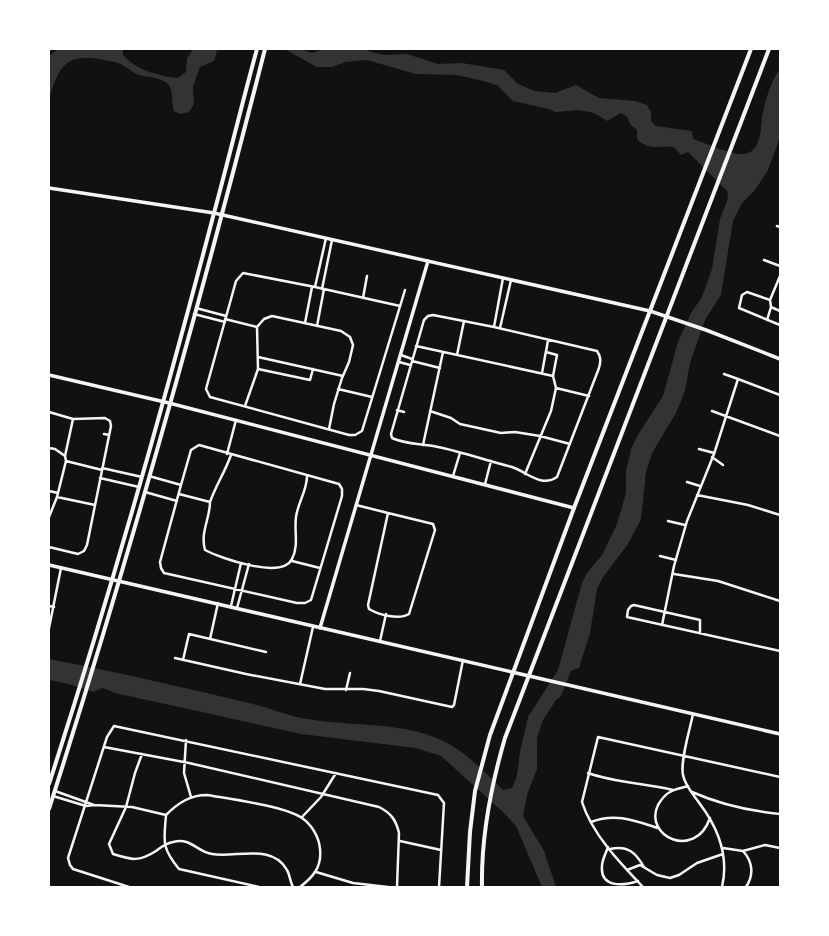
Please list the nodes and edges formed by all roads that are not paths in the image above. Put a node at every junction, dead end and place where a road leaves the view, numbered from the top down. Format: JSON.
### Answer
{"nodes":[{"id":1,"x":751,"y":49,"type":"edge"},
{"id":2,"x":769,"y":49,"type":"edge"},
{"id":3,"x":256,"y":50,"type":"edge"},
{"id":4,"x":264,"y":51,"type":"edge"},
{"id":5,"x":49,"y":188,"type":"edge"},
{"id":6,"x":214,"y":213,"type":"junction"},
{"id":7,"x":221,"y":214,"type":"junction"},
{"id":8,"x":326,"y":238,"type":"junction"},
{"id":9,"x":332,"y":240,"type":"junction"},
{"id":10,"x":764,"y":260,"type":"dead end"},
{"id":11,"x":428,"y":261,"type":"junction"},
{"id":12,"x":780,"y":266,"type":"edge"},
{"id":13,"x":368,"y":276,"type":"dead end"},
{"id":14,"x":780,"y":276,"type":"edge"},
{"id":15,"x":503,"y":278,"type":"junction"},
{"id":16,"x":511,"y":280,"type":"junction"},
{"id":17,"x":314,"y":287,"type":"junction"},
{"id":18,"x":323,"y":289,"type":"junction"},
{"id":19,"x":405,"y":290,"type":"dead end"},
{"id":20,"x":363,"y":298,"type":"junction"},
{"id":21,"x":770,"y":300,"type":"junction"},
{"id":22,"x":400,"y":306,"type":"junction"},
{"id":23,"x":771,"y":307,"type":"junction"},
{"id":24,"x":195,"y":308,"type":"junction"},
{"id":25,"x":650,"y":310,"type":"junction"},
{"id":26,"x":780,"y":312,"type":"edge"},
{"id":27,"x":194,"y":314,"type":"junction"},
{"id":28,"x":666,"y":315,"type":"junction"},
{"id":29,"x":225,"y":319,"type":"junction"},
{"id":30,"x":767,"y":320,"type":"junction"},
{"id":31,"x":464,"y":321,"type":"junction"},
{"id":32,"x":305,"y":323,"type":"junction"},
{"id":33,"x":780,"y":325,"type":"edge"},
{"id":34,"x":317,"y":326,"type":"junction"},
{"id":35,"x":257,"y":327,"type":"junction"},
{"id":36,"x":494,"y":327,"type":"junction"},
{"id":37,"x":500,"y":328,"type":"junction"},
{"id":38,"x":548,"y":340,"type":"junction"},
{"id":39,"x":416,"y":346,"type":"junction"},
{"id":40,"x":546,"y":351,"type":"junction"},
{"id":41,"x":443,"y":352,"type":"junction"},
{"id":42,"x":401,"y":355,"type":"junction"},
{"id":43,"x":457,"y":355,"type":"junction"},
{"id":44,"x":258,"y":357,"type":"junction"},
{"id":45,"x":780,"y":359,"type":"edge"},
{"id":46,"x":412,"y":360,"type":"junction"},
{"id":47,"x":399,"y":362,"type":"junction"},
{"id":48,"x":410,"y":365,"type":"junction"},
{"id":49,"x":440,"y":368,"type":"junction"},
{"id":50,"x":258,"y":369,"type":"junction"},
{"id":51,"x":313,"y":369,"type":"junction"},
{"id":52,"x":542,"y":373,"type":"junction"},
{"id":53,"x":724,"y":374,"type":"dead end"},
{"id":54,"x":49,"y":375,"type":"edge"},
{"id":55,"x":343,"y":376,"type":"junction"},
{"id":56,"x":553,"y":376,"type":"junction"},
{"id":57,"x":738,"y":380,"type":"junction"},
{"id":58,"x":556,"y":388,"type":"junction"},
{"id":59,"x":338,"y":389,"type":"junction"},
{"id":60,"x":780,"y":395,"type":"edge"},
{"id":61,"x":588,"y":396,"type":"junction"},
{"id":62,"x":372,"y":397,"type":"junction"},
{"id":63,"x":163,"y":401,"type":"junction"},
{"id":64,"x":169,"y":402,"type":"junction"},
{"id":65,"x":245,"y":406,"type":"junction"},
{"id":66,"x":397,"y":410,"type":"junction"},
{"id":67,"x":430,"y":411,"type":"junction"},
{"id":68,"x":712,"y":411,"type":"dead end"},
{"id":69,"x":49,"y":412,"type":"edge"},
{"id":70,"x":404,"y":412,"type":"dead end"},
{"id":71,"x":727,"y":416,"type":"junction"},
{"id":72,"x":73,"y":419,"type":"junction"},
{"id":73,"x":236,"y":420,"type":"junction"},
{"id":74,"x":329,"y":429,"type":"junction"},
{"id":75,"x":104,"y":434,"type":"dead end"},
{"id":76,"x":109,"y":435,"type":"junction"},
{"id":77,"x":540,"y":436,"type":"junction"},
{"id":78,"x":780,"y":436,"type":"edge"},
{"id":79,"x":570,"y":444,"type":"junction"},
{"id":80,"x":423,"y":445,"type":"junction"},
{"id":81,"x":49,"y":448,"type":"edge"},
{"id":82,"x":699,"y":449,"type":"dead end"},
{"id":83,"x":460,"y":453,"type":"junction"},
{"id":84,"x":714,"y":453,"type":"junction"},
{"id":85,"x":227,"y":454,"type":"junction"},
{"id":86,"x":372,"y":454,"type":"junction"},
{"id":87,"x":231,"y":455,"type":"junction"},
{"id":88,"x":65,"y":456,"type":"junction"},
{"id":89,"x":712,"y":457,"type":"junction"},
{"id":90,"x":66,"y":461,"type":"junction"},
{"id":91,"x":491,"y":462,"type":"junction"},
{"id":92,"x":723,"y":465,"type":"dead end"},
{"id":93,"x":102,"y":469,"type":"junction"},
{"id":94,"x":525,"y":474,"type":"junction"},
{"id":95,"x":149,"y":476,"type":"junction"},
{"id":96,"x":307,"y":476,"type":"junction"},
{"id":97,"x":453,"y":476,"type":"junction"},
{"id":98,"x":142,"y":477,"type":"junction"},
{"id":99,"x":100,"y":478,"type":"junction"},
{"id":100,"x":686,"y":482,"type":"dead end"},
{"id":101,"x":485,"y":484,"type":"junction"},
{"id":102,"x":181,"y":485,"type":"junction"},
{"id":103,"x":700,"y":486,"type":"junction"},
{"id":104,"x":139,"y":487,"type":"junction"},
{"id":105,"x":49,"y":491,"type":"edge"},
{"id":106,"x":144,"y":492,"type":"junction"},
{"id":107,"x":58,"y":493,"type":"junction"},
{"id":108,"x":179,"y":494,"type":"junction"},
{"id":109,"x":697,"y":495,"type":"junction"},
{"id":110,"x":57,"y":497,"type":"junction"},
{"id":111,"x":177,"y":502,"type":"junction"},
{"id":112,"x":210,"y":502,"type":"junction"},
{"id":113,"x":95,"y":505,"type":"junction"},
{"id":114,"x":356,"y":505,"type":"junction"},
{"id":115,"x":574,"y":508,"type":"junction"},
{"id":116,"x":388,"y":513,"type":"junction"},
{"id":117,"x":780,"y":515,"type":"edge"},
{"id":118,"x":49,"y":517,"type":"edge"},
{"id":119,"x":668,"y":521,"type":"dead end"},
{"id":120,"x":685,"y":525,"type":"junction"},
{"id":121,"x":49,"y":547,"type":"edge"},
{"id":122,"x":660,"y":556,"type":"dead end"},
{"id":123,"x":676,"y":560,"type":"junction"},
{"id":124,"x":292,"y":561,"type":"junction"},
{"id":125,"x":241,"y":563,"type":"junction"},
{"id":126,"x":49,"y":564,"type":"edge"},
{"id":127,"x":249,"y":564,"type":"junction"},
{"id":128,"x":61,"y":567,"type":"junction"},
{"id":129,"x":320,"y":568,"type":"junction"},
{"id":130,"x":674,"y":574,"type":"junction"},
{"id":131,"x":112,"y":579,"type":"junction"},
{"id":132,"x":119,"y":581,"type":"junction"},
{"id":133,"x":235,"y":589,"type":"junction"},
{"id":134,"x":242,"y":591,"type":"junction"},
{"id":135,"x":780,"y":601,"type":"edge"},
{"id":136,"x":218,"y":603,"type":"junction"},
{"id":137,"x":49,"y":606,"type":"edge"},
{"id":138,"x":230,"y":606,"type":"junction"},
{"id":139,"x":54,"y":607,"type":"junction"},
{"id":140,"x":238,"y":608,"type":"junction"},
{"id":141,"x":665,"y":612,"type":"junction"},
{"id":142,"x":386,"y":614,"type":"junction"},
{"id":143,"x":662,"y":625,"type":"junction"},
{"id":144,"x":313,"y":627,"type":"junction"},
{"id":145,"x":49,"y":628,"type":"edge"},
{"id":146,"x":320,"y":628,"type":"junction"},
{"id":147,"x":700,"y":634,"type":"junction"},
{"id":148,"x":210,"y":639,"type":"junction"},
{"id":149,"x":380,"y":641,"type":"junction"},
{"id":150,"x":780,"y":651,"type":"edge"},
{"id":151,"x":266,"y":652,"type":"dead end"},
{"id":152,"x":175,"y":658,"type":"dead end"},
{"id":153,"x":183,"y":660,"type":"junction"},
{"id":154,"x":463,"y":660,"type":"junction"},
{"id":155,"x":514,"y":671,"type":"junction"},
{"id":156,"x":350,"y":673,"type":"dead end"},
{"id":157,"x":529,"y":675,"type":"junction"},
{"id":158,"x":300,"y":684,"type":"junction"},
{"id":159,"x":346,"y":690,"type":"junction"},
{"id":160,"x":694,"y":714,"type":"junction"},
{"id":161,"x":780,"y":734,"type":"edge"},
{"id":162,"x":186,"y":740,"type":"junction"},
{"id":163,"x":104,"y":747,"type":"junction"},
{"id":164,"x":142,"y":754,"type":"junction"},
{"id":165,"x":685,"y":756,"type":"junction"},
{"id":166,"x":184,"y":762,"type":"junction"},
{"id":167,"x":336,"y":773,"type":"junction"},
{"id":168,"x":588,"y":773,"type":"junction"},
{"id":169,"x":780,"y":777,"type":"edge"},
{"id":170,"x":49,"y":784,"type":"edge"},
{"id":171,"x":688,"y":786,"type":"junction"},
{"id":172,"x":55,"y":790,"type":"junction"},
{"id":173,"x":673,"y":790,"type":"junction"},
{"id":174,"x":691,"y":792,"type":"junction"},
{"id":175,"x":323,"y":794,"type":"junction"},
{"id":176,"x":53,"y":796,"type":"junction"},
{"id":177,"x":191,"y":797,"type":"junction"},
{"id":178,"x":87,"y":801,"type":"junction"},
{"id":179,"x":94,"y":805,"type":"junction"},
{"id":180,"x":86,"y":806,"type":"junction"},
{"id":181,"x":126,"y":807,"type":"junction"},
{"id":182,"x":49,"y":809,"type":"edge"},
{"id":183,"x":166,"y":814,"type":"junction"},
{"id":184,"x":780,"y":814,"type":"edge"},
{"id":185,"x":302,"y":817,"type":"junction"},
{"id":186,"x":710,"y":818,"type":"junction"},
{"id":187,"x":591,"y":822,"type":"junction"},
{"id":188,"x":658,"y":828,"type":"junction"},
{"id":189,"x":400,"y":841,"type":"junction"},
{"id":190,"x":165,"y":845,"type":"junction"},
{"id":191,"x":609,"y":848,"type":"junction"},
{"id":192,"x":723,"y":848,"type":"junction"},
{"id":193,"x":780,"y":848,"type":"edge"},
{"id":194,"x":441,"y":850,"type":"junction"},
{"id":195,"x":743,"y":851,"type":"junction"},
{"id":196,"x":723,"y":854,"type":"junction"},
{"id":197,"x":645,"y":868,"type":"junction"},
{"id":198,"x":627,"y":870,"type":"junction"},
{"id":199,"x":316,"y":872,"type":"junction"},
{"id":200,"x":638,"y":881,"type":"junction"},
{"id":201,"x":247,"y":886,"type":"edge"},
{"id":202,"x":129,"y":887,"type":"edge"},
{"id":203,"x":259,"y":887,"type":"edge"},
{"id":204,"x":293,"y":887,"type":"edge"},
{"id":205,"x":300,"y":887,"type":"edge"},
{"id":206,"x":388,"y":887,"type":"edge"},
{"id":207,"x":397,"y":887,"type":"edge"},
{"id":208,"x":440,"y":887,"type":"edge"},
{"id":209,"x":467,"y":887,"type":"edge"},
{"id":210,"x":482,"y":887,"type":"edge"},
{"id":211,"x":643,"y":887,"type":"edge"},
{"id":212,"x":722,"y":887,"type":"edge"},
{"id":213,"x":746,"y":887,"type":"edge"}],
"edges":[{"from":1,"to":25,"type":"main road"},
{"from":2,"to":28,"type":"main road"},
{"from":3,"to":6,"type":"main road"},
{"from":4,"to":7,"type":"main road"},
{"from":5,"to":6,"type":"street"},
{"from":6,"to":7,"type":"street"},
{"from":6,"to":63,"type":"main road"},
{"from":7,"to":8,"type":"street"},
{"from":7,"to":24,"type":"main road"},
{"from":8,"to":9,"type":"street"},
{"from":8,"to":17,"type":"street"},
{"from":9,"to":11,"type":"street"},
{"from":9,"to":18,"type":"street"},
{"from":10,"to":12,"type":"street"},
{"from":11,"to":15,"type":"street"},
{"from":11,"to":42,"type":"street"},
{"from":13,"to":20,"type":"street"},
{"from":14,"to":21,"type":"street"},
{"from":15,"to":16,"type":"street"},
{"from":15,"to":36,"type":"street"},
{"from":16,"to":25,"type":"street"},
{"from":16,"to":37,"type":"street"},
{"from":17,"to":18,"type":"street"},
{"from":17,"to":29,"type":"street"},
{"from":17,"to":32,"type":"street"},
{"from":18,"to":20,"type":"street"},
{"from":18,"to":34,"type":"street"},
{"from":19,"to":22,"type":"street"},
{"from":20,"to":22,"type":"street"},
{"from":21,"to":23,"type":"street"},
{"from":21,"to":30,"type":"street"},
{"from":22,"to":62,"type":"street"},
{"from":23,"to":26,"type":"street"},
{"from":23,"to":30,"type":"street"},
{"from":24,"to":27,"type":"main road"},
{"from":24,"to":29,"type":"street"},
{"from":25,"to":28,"type":"street"},
{"from":25,"to":115,"type":"main road"},
{"from":27,"to":29,"type":"street"},
{"from":27,"to":64,"type":"main road"},
{"from":28,"to":45,"type":"street"},
{"from":28,"to":157,"type":"main road"},
{"from":29,"to":35,"type":"street"},
{"from":29,"to":65,"type":"street"},
{"from":30,"to":33,"type":"street"},
{"from":31,"to":36,"type":"street"},
{"from":31,"to":39,"type":"street"},
{"from":31,"to":43,"type":"street"},
{"from":32,"to":34,"type":"street"},
{"from":32,"to":35,"type":"street"},
{"from":34,"to":55,"type":"street"},
{"from":35,"to":44,"type":"street"},
{"from":36,"to":37,"type":"street"},
{"from":37,"to":38,"type":"street"},
{"from":38,"to":40,"type":"street"},
{"from":38,"to":61,"type":"street"},
{"from":39,"to":41,"type":"street"},
{"from":39,"to":46,"type":"street"},
{"from":40,"to":52,"type":"street"},
{"from":40,"to":56,"type":"street"},
{"from":41,"to":43,"type":"street"},
{"from":41,"to":49,"type":"street"},
{"from":42,"to":46,"type":"street"},
{"from":42,"to":47,"type":"street"},
{"from":43,"to":52,"type":"street"},
{"from":44,"to":50,"type":"street"},
{"from":44,"to":51,"type":"street"},
{"from":46,"to":48,"type":"street"},
{"from":46,"to":49,"type":"street"},
{"from":47,"to":48,"type":"street"},
{"from":47,"to":86,"type":"street"},
{"from":48,"to":66,"type":"street"},
{"from":49,"to":67,"type":"street"},
{"from":50,"to":51,"type":"street"},
{"from":50,"to":65,"type":"street"},
{"from":51,"to":55,"type":"street"},
{"from":52,"to":56,"type":"street"},
{"from":53,"to":57,"type":"street"},
{"from":54,"to":63,"type":"street"},
{"from":55,"to":59,"type":"street"},
{"from":56,"to":58,"type":"street"},
{"from":57,"to":60,"type":"street"},
{"from":57,"to":71,"type":"street"},
{"from":58,"to":61,"type":"street"},
{"from":58,"to":77,"type":"street"},
{"from":59,"to":62,"type":"street"},
{"from":59,"to":74,"type":"street"},
{"from":61,"to":79,"type":"street"},
{"from":62,"to":74,"type":"street"},
{"from":63,"to":64,"type":"street"},
{"from":63,"to":98,"type":"main road"},
{"from":64,"to":73,"type":"street"},
{"from":64,"to":95,"type":"main road"},
{"from":65,"to":74,"type":"street"},
{"from":66,"to":70,"type":"street"},
{"from":66,"to":80,"type":"street"},
{"from":67,"to":77,"type":"street"},
{"from":67,"to":80,"type":"street"},
{"from":68,"to":71,"type":"street"},
{"from":69,"to":72,"type":"street"},
{"from":71,"to":78,"type":"street"},
{"from":71,"to":84,"type":"street"},
{"from":72,"to":76,"type":"street"},
{"from":72,"to":88,"type":"street"},
{"from":73,"to":85,"type":"street"},
{"from":73,"to":86,"type":"street"},
{"from":75,"to":76,"type":"street"},
{"from":76,"to":93,"type":"street"},
{"from":77,"to":79,"type":"street"},
{"from":77,"to":94,"type":"street"},
{"from":79,"to":94,"type":"street"},
{"from":80,"to":83,"type":"street"},
{"from":81,"to":88,"type":"street"},
{"from":82,"to":84,"type":"street"},
{"from":83,"to":91,"type":"street"},
{"from":83,"to":97,"type":"street"},
{"from":84,"to":89,"type":"street"},
{"from":85,"to":87,"type":"street"},
{"from":85,"to":102,"type":"street"},
{"from":86,"to":97,"type":"street"},
{"from":86,"to":114,"type":"street"},
{"from":87,"to":96,"type":"street"},
{"from":87,"to":112,"type":"street"},
{"from":88,"to":90,"type":"street"},
{"from":89,"to":92,"type":"street"},
{"from":89,"to":103,"type":"street"},
{"from":90,"to":93,"type":"street"},
{"from":90,"to":107,"type":"street"},
{"from":91,"to":94,"type":"street"},
{"from":91,"to":101,"type":"street"},
{"from":93,"to":98,"type":"street"},
{"from":93,"to":99,"type":"street"},
{"from":95,"to":102,"type":"street"},
{"from":95,"to":106,"type":"main road"},
{"from":96,"to":124,"type":"street"},
{"from":96,"to":129,"type":"street"},
{"from":97,"to":101,"type":"street"},
{"from":98,"to":104,"type":"main road"},
{"from":99,"to":104,"type":"street"},
{"from":99,"to":113,"type":"street"},
{"from":100,"to":103,"type":"street"},
{"from":101,"to":115,"type":"street"},
{"from":102,"to":108,"type":"street"},
{"from":103,"to":109,"type":"street"},
{"from":104,"to":131,"type":"main road"},
{"from":105,"to":107,"type":"street"},
{"from":106,"to":111,"type":"street"},
{"from":106,"to":132,"type":"main road"},
{"from":107,"to":110,"type":"street"},
{"from":108,"to":111,"type":"street"},
{"from":108,"to":112,"type":"street"},
{"from":109,"to":117,"type":"street"},
{"from":109,"to":120,"type":"street"},
{"from":110,"to":113,"type":"street"},
{"from":110,"to":118,"type":"street"},
{"from":111,"to":133,"type":"street"},
{"from":112,"to":125,"type":"street"},
{"from":113,"to":121,"type":"street"},
{"from":114,"to":116,"type":"street"},
{"from":114,"to":146,"type":"street"},
{"from":115,"to":155,"type":"main road"},
{"from":116,"to":142,"type":"street"},
{"from":116,"to":142,"type":"street"},
{"from":119,"to":120,"type":"street"},
{"from":120,"to":123,"type":"street"},
{"from":122,"to":123,"type":"street"},
{"from":123,"to":130,"type":"street"},
{"from":124,"to":127,"type":"street"},
{"from":124,"to":129,"type":"street"},
{"from":125,"to":127,"type":"street"},
{"from":125,"to":133,"type":"street"},
{"from":126,"to":128,"type":"street"},
{"from":127,"to":134,"type":"street"},
{"from":128,"to":131,"type":"street"},
{"from":128,"to":139,"type":"street"},
{"from":129,"to":134,"type":"street"},
{"from":130,"to":135,"type":"street"},
{"from":130,"to":141,"type":"street"},
{"from":131,"to":132,"type":"street"},
{"from":131,"to":170,"type":"main road"},
{"from":132,"to":136,"type":"street"},
{"from":132,"to":172,"type":"main road"},
{"from":133,"to":134,"type":"street"},
{"from":133,"to":138,"type":"street"},
{"from":134,"to":140,"type":"street"},
{"from":136,"to":138,"type":"street"},
{"from":136,"to":148,"type":"street"},
{"from":137,"to":139,"type":"street"},
{"from":138,"to":140,"type":"street"},
{"from":139,"to":145,"type":"street"},
{"from":140,"to":144,"type":"street"},
{"from":141,"to":143,"type":"street"},
{"from":141,"to":143,"type":"street"},
{"from":141,"to":147,"type":"street"},
{"from":142,"to":149,"type":"street"},
{"from":143,"to":147,"type":"street"},
{"from":144,"to":146,"type":"street"},
{"from":144,"to":158,"type":"street"},
{"from":146,"to":149,"type":"street"},
{"from":147,"to":150,"type":"street"},
{"from":148,"to":151,"type":"street"},
{"from":148,"to":153,"type":"street"},
{"from":149,"to":154,"type":"street"},
{"from":152,"to":153,"type":"street"},
{"from":153,"to":158,"type":"street"},
{"from":154,"to":155,"type":"street"},
{"from":154,"to":159,"type":"street"},
{"from":155,"to":157,"type":"street"},
{"from":155,"to":209,"type":"main road"},
{"from":156,"to":159,"type":"street"},
{"from":157,"to":160,"type":"street"},
{"from":157,"to":210,"type":"main road"},
{"from":158,"to":159,"type":"street"},
{"from":160,"to":161,"type":"street"},
{"from":160,"to":165,"type":"street"},
{"from":162,"to":163,"type":"street"},
{"from":162,"to":166,"type":"street"},
{"from":162,"to":167,"type":"street"},
{"from":163,"to":164,"type":"street"},
{"from":163,"to":178,"type":"street"},
{"from":164,"to":166,"type":"street"},
{"from":164,"to":181,"type":"street"},
{"from":165,"to":168,"type":"street"},
{"from":165,"to":169,"type":"street"},
{"from":165,"to":171,"type":"street"},
{"from":166,"to":175,"type":"street"},
{"from":166,"to":177,"type":"street"},
{"from":167,"to":175,"type":"street"},
{"from":167,"to":194,"type":"street"},
{"from":168,"to":173,"type":"street"},
{"from":168,"to":187,"type":"street"},
{"from":171,"to":173,"type":"street"},
{"from":171,"to":174,"type":"street"},
{"from":172,"to":176,"type":"main road"},
{"from":172,"to":178,"type":"street"},
{"from":173,"to":188,"type":"street"},
{"from":174,"to":184,"type":"street"},
{"from":174,"to":186,"type":"street"},
{"from":175,"to":185,"type":"street"},
{"from":175,"to":189,"type":"street"},
{"from":176,"to":180,"type":"street"},
{"from":176,"to":182,"type":"main road"},
{"from":177,"to":183,"type":"street"},
{"from":177,"to":185,"type":"street"},
{"from":178,"to":179,"type":"street"},
{"from":178,"to":180,"type":"street"},
{"from":179,"to":180,"type":"street"},
{"from":179,"to":181,"type":"street"},
{"from":180,"to":202,"type":"street"},
{"from":181,"to":183,"type":"street"},
{"from":181,"to":190,"type":"street"},
{"from":183,"to":190,"type":"street"},
{"from":185,"to":199,"type":"street"},
{"from":186,"to":188,"type":"street"},
{"from":186,"to":192,"type":"street"},
{"from":187,"to":188,"type":"street"},
{"from":187,"to":191,"type":"street"},
{"from":189,"to":194,"type":"street"},
{"from":189,"to":207,"type":"street"},
{"from":190,"to":201,"type":"street"},
{"from":190,"to":204,"type":"street"},
{"from":191,"to":197,"type":"street"},
{"from":191,"to":198,"type":"street"},
{"from":191,"to":200,"type":"street"},
{"from":192,"to":195,"type":"street"},
{"from":192,"to":196,"type":"street"},
{"from":193,"to":195,"type":"street"},
{"from":194,"to":208,"type":"street"},
{"from":195,"to":213,"type":"street"},
{"from":196,"to":197,"type":"street"},
{"from":196,"to":212,"type":"street"},
{"from":197,"to":198,"type":"street"},
{"from":198,"to":200,"type":"street"},
{"from":199,"to":205,"type":"street"},
{"from":199,"to":206,"type":"street"},
{"from":200,"to":211,"type":"street"},
{"from":201,"to":203,"type":"street"}]}
